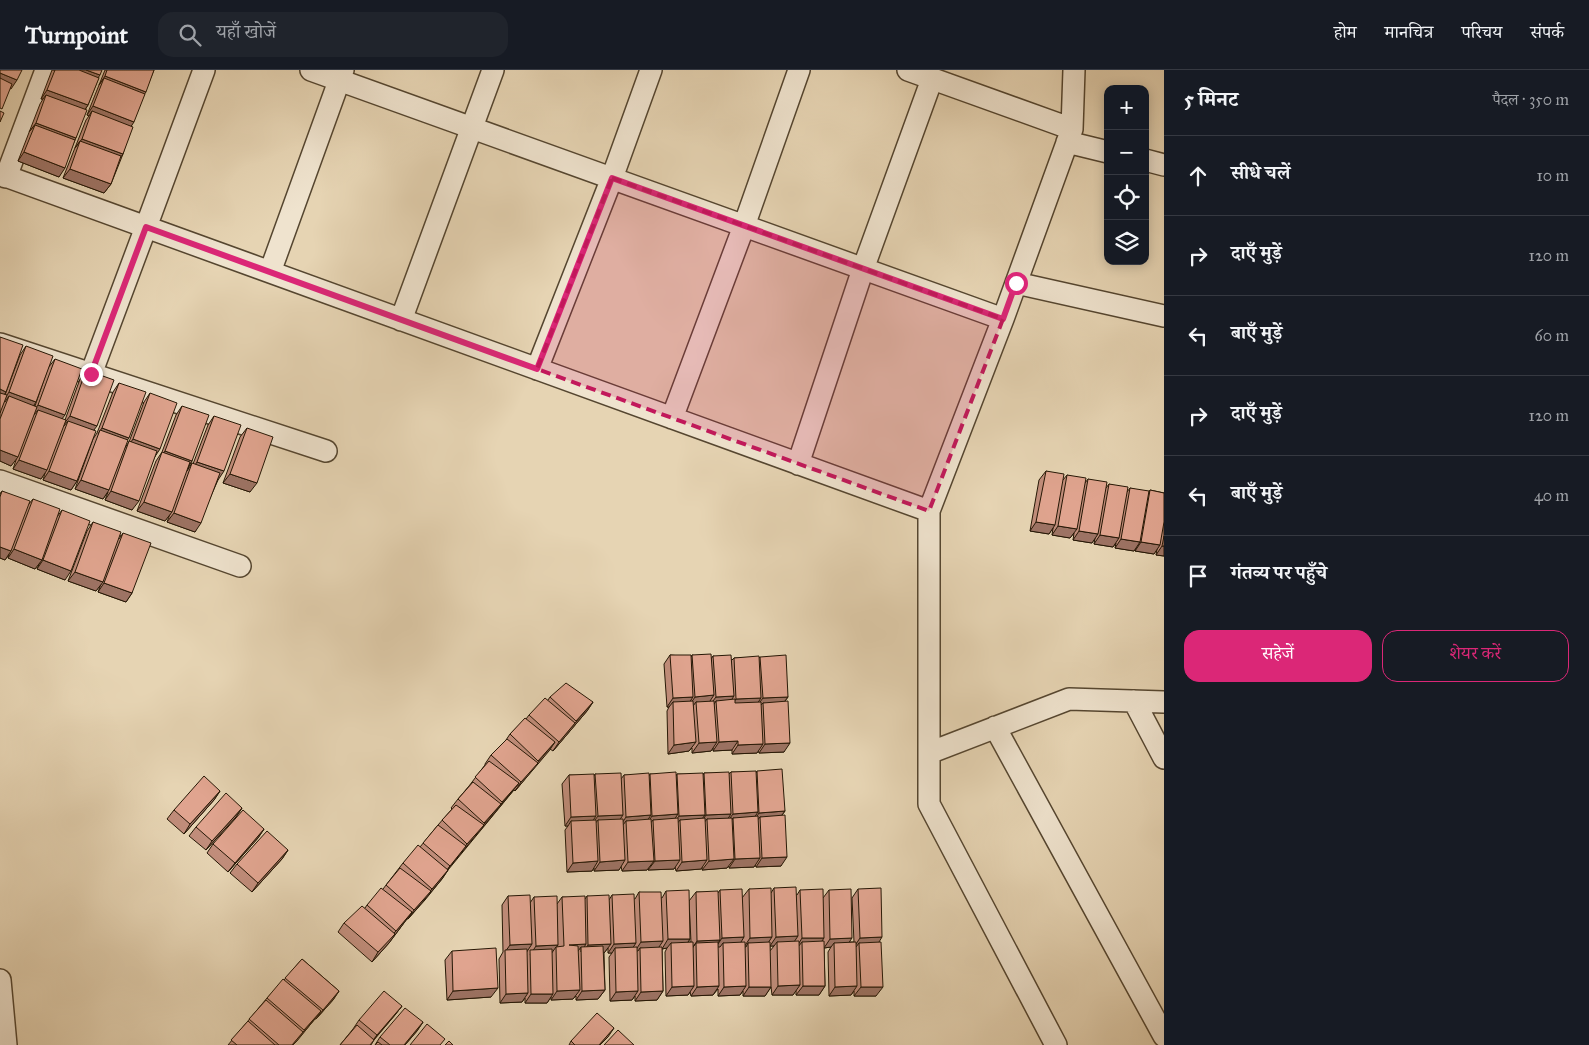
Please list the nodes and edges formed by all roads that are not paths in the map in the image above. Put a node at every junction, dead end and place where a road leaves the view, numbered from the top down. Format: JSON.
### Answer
{"nodes":[{"id":1,"x":46,"y":70,"type":"edge"},
{"id":2,"x":204,"y":70,"type":"edge"},
{"id":3,"x":311,"y":70,"type":"edge"},
{"id":4,"x":493,"y":70,"type":"edge"},
{"id":5,"x":652,"y":70,"type":"edge"},
{"id":6,"x":799,"y":70,"type":"edge"},
{"id":7,"x":908,"y":70,"type":"edge"},
{"id":8,"x":1074,"y":70,"type":"edge"},
{"id":9,"x":341,"y":75,"type":"edge"},
{"id":10,"x":932,"y":78,"type":"junction"},
{"id":11,"x":471,"y":128,"type":"junction"},
{"id":12,"x":1070,"y":136,"type":"junction"},
{"id":13,"x":1104,"y":150,"type":"edge"},
{"id":14,"x":1149,"y":161,"type":"edge"},
{"id":15,"x":1164,"y":165,"type":"edge"},
{"id":16,"x":3,"y":176,"type":"edge"},
{"id":17,"x":612,"y":178,"type":"junction"},
{"id":18,"x":744,"y":226,"type":"junction"},
{"id":19,"x":146,"y":227,"type":"junction"},
{"id":20,"x":863,"y":269,"type":"junction"},
{"id":21,"x":270,"y":272,"type":"junction"},
{"id":22,"x":1016,"y":283,"type":"junction"},
{"id":23,"x":1164,"y":316,"type":"edge"},
{"id":24,"x":1003,"y":319,"type":"junction"},
{"id":25,"x":401,"y":320,"type":"junction"},
{"id":26,"x":0,"y":344,"type":"edge"},
{"id":27,"x":537,"y":369,"type":"junction"},
{"id":28,"x":91,"y":374,"type":"junction"},
{"id":29,"x":672,"y":418,"type":"junction"},
{"id":30,"x":326,"y":451,"type":"dead end"},
{"id":31,"x":798,"y":464,"type":"junction"},
{"id":32,"x":0,"y":481,"type":"edge"},
{"id":33,"x":929,"y":511,"type":"junction"},
{"id":34,"x":240,"y":566,"type":"dead end"},
{"id":35,"x":1134,"y":701,"type":"junction"},
{"id":36,"x":1164,"y":702,"type":"edge"},
{"id":37,"x":995,"y":727,"type":"junction"},
{"id":38,"x":929,"y":753,"type":"junction"},
{"id":39,"x":1164,"y":758,"type":"edge"},
{"id":40,"x":0,"y":980,"type":"edge"},
{"id":41,"x":1164,"y":1036,"type":"edge"},
{"id":42,"x":6,"y":1045,"type":"edge"},
{"id":43,"x":1056,"y":1045,"type":"edge"}],
"edges":[{"from":1,"to":16,"type":"street"},
{"from":2,"to":19,"type":"street"},
{"from":3,"to":9,"type":"street"},
{"from":4,"to":11,"type":"street"},
{"from":5,"to":17,"type":"street"},
{"from":6,"to":18,"type":"street"},
{"from":7,"to":10,"type":"street"},
{"from":8,"to":12,"type":"street"},
{"from":9,"to":11,"type":"street"},
{"from":9,"to":21,"type":"street"},
{"from":10,"to":12,"type":"street"},
{"from":10,"to":20,"type":"street"},
{"from":11,"to":17,"type":"street"},
{"from":11,"to":25,"type":"street"},
{"from":12,"to":13,"type":"street"},
{"from":12,"to":22,"type":"street"},
{"from":14,"to":15,"type":"street"},
{"from":16,"to":19,"type":"street"},
{"from":17,"to":18,"type":"street"},
{"from":17,"to":27,"type":"street"},
{"from":18,"to":20,"type":"street"},
{"from":18,"to":29,"type":"street"},
{"from":19,"to":21,"type":"street"},
{"from":19,"to":28,"type":"street"},
{"from":20,"to":24,"type":"street"},
{"from":20,"to":31,"type":"street"},
{"from":21,"to":25,"type":"street"},
{"from":22,"to":23,"type":"street"},
{"from":22,"to":24,"type":"street"},
{"from":24,"to":33,"type":"street"},
{"from":25,"to":27,"type":"street"},
{"from":26,"to":28,"type":"street"},
{"from":27,"to":29,"type":"street"},
{"from":28,"to":30,"type":"street"},
{"from":29,"to":31,"type":"street"},
{"from":31,"to":33,"type":"street"},
{"from":32,"to":34,"type":"street"},
{"from":33,"to":38,"type":"street"},
{"from":35,"to":36,"type":"street"},
{"from":35,"to":37,"type":"street"},
{"from":35,"to":39,"type":"street"},
{"from":37,"to":38,"type":"street"},
{"from":37,"to":41,"type":"street"},
{"from":38,"to":43,"type":"street"},
{"from":40,"to":42,"type":"street"}]}
